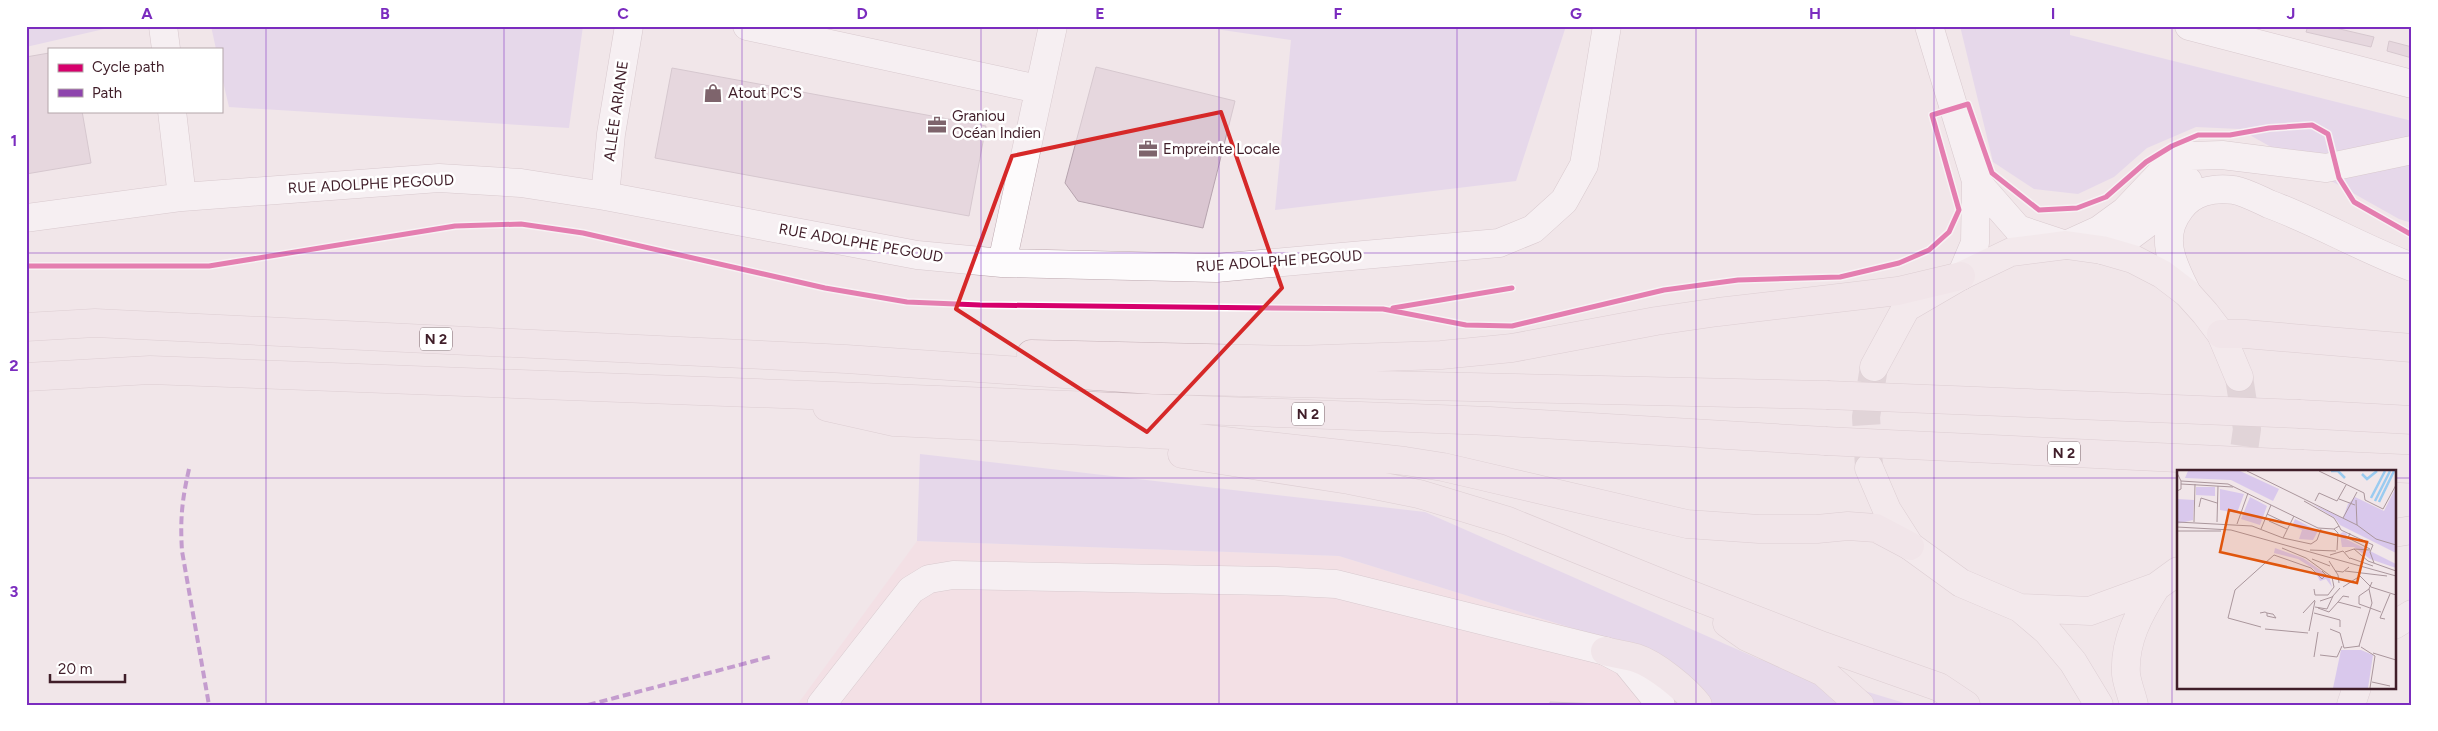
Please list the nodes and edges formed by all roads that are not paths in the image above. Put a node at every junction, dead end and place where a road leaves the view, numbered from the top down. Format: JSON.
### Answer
{"nodes":[{"id":1,"x":163,"y":26,"type":"edge"},
{"id":2,"x":629,"y":26,"type":"edge"},
{"id":3,"x":747,"y":26,"type":"edge"},
{"id":4,"x":1053,"y":26,"type":"edge"},
{"id":5,"x":1607,"y":26,"type":"edge"},
{"id":6,"x":1929,"y":26,"type":"edge"},
{"id":7,"x":2190,"y":26,"type":"edge"},
{"id":8,"x":840,"y":36,"type":"edge"},
{"id":9,"x":166,"y":48,"type":"edge"},
{"id":10,"x":2412,"y":84,"type":"edge"},
{"id":11,"x":1038,"y":89,"type":"junction"},
{"id":12,"x":172,"y":112,"type":"edge"},
{"id":13,"x":2412,"y":150,"type":"edge"},
{"id":14,"x":1976,"y":181,"type":"junction"},
{"id":15,"x":605,"y":196,"type":"junction"},
{"id":16,"x":182,"y":197,"type":"junction"},
{"id":17,"x":2300,"y":215,"type":"junction"},
{"id":18,"x":26,"y":218,"type":"edge"},
{"id":19,"x":2066,"y":245,"type":"junction"},
{"id":20,"x":2102,"y":250,"type":"junction"},
{"id":21,"x":1002,"y":263,"type":"junction"},
{"id":22,"x":2412,"y":267,"type":"edge"},
{"id":23,"x":1961,"y":276,"type":"junction"},
{"id":24,"x":2187,"y":293,"type":"junction"},
{"id":25,"x":26,"y":327,"type":"edge"},
{"id":26,"x":2221,"y":334,"type":"junction"},
{"id":27,"x":2412,"y":348,"type":"edge"},
{"id":28,"x":846,"y":359,"type":"junction"},
{"id":29,"x":1874,"y":366,"type":"tunnel mouth"},
{"id":30,"x":26,"y":377,"type":"edge"},
{"id":31,"x":2239,"y":377,"type":"tunnel mouth"},
{"id":32,"x":790,"y":394,"type":"junction"},
{"id":33,"x":2412,"y":420,"type":"edge"},
{"id":34,"x":1030,"y":430,"type":"junction"},
{"id":35,"x":1869,"y":468,"type":"tunnel mouth"},
{"id":36,"x":2412,"y":469,"type":"edge"},
{"id":37,"x":2412,"y":530,"type":"edge"},
{"id":38,"x":2396,"y":533,"type":"edge"},
{"id":39,"x":1910,"y":546,"type":"junction"},
{"id":40,"x":2177,"y":572,"type":"edge"},
{"id":41,"x":2156,"y":587,"type":"junction"},
{"id":42,"x":1680,"y":591,"type":"junction"},
{"id":43,"x":2020,"y":608,"type":"junction"},
{"id":44,"x":2412,"y":614,"type":"edge"},
{"id":45,"x":2396,"y":624,"type":"edge"},
{"id":46,"x":1605,"y":651,"type":"junction"},
{"id":47,"x":2357,"y":688,"type":"edge"},
{"id":48,"x":822,"y":705,"type":"edge"},
{"id":49,"x":1661,"y":705,"type":"edge"},
{"id":50,"x":1698,"y":705,"type":"edge"},
{"id":51,"x":1860,"y":705,"type":"edge"},
{"id":52,"x":1966,"y":705,"type":"edge"},
{"id":53,"x":2099,"y":705,"type":"edge"},
{"id":54,"x":2134,"y":705,"type":"edge"},
{"id":55,"x":2351,"y":705,"type":"edge"}],
"edges":[{"from":1,"to":9,"type":"street"},
{"from":2,"to":15,"type":"street","name":"ALLÉE ARIANE"},
{"from":3,"to":8,"type":"street"},
{"from":4,"to":11,"type":"street"},
{"from":5,"to":21,"type":"street","name":"RUE ADOLPHE PEGOUD"},
{"from":6,"to":14,"type":"street"},
{"from":7,"to":10,"type":"street"},
{"from":8,"to":11,"type":"street"},
{"from":11,"to":21,"type":"street"},
{"from":12,"to":16,"type":"street"},
{"from":13,"to":19,"type":"street"},
{"from":14,"to":19,"type":"street"},
{"from":14,"to":23,"type":"street"},
{"from":15,"to":16,"type":"street","name":"RUE ADOLPHE PEGOUD"},
{"from":15,"to":21,"type":"street","name":"RUE ADOLPHE PEGOUD"},
{"from":16,"to":18,"type":"street","name":"RUE ADOLPHE PEGOUD"},
{"from":17,"to":20,"type":"street"},
{"from":17,"to":22,"type":"street"},
{"from":17,"to":24,"type":"street"},
{"from":19,"to":20,"type":"main road"},
{"from":19,"to":23,"type":"main road"},
{"from":20,"to":24,"type":"main road"},
{"from":23,"to":28,"type":"highway"},
{"from":23,"to":29,"type":"main road"},
{"from":24,"to":26,"type":"main road"},
{"from":25,"to":28,"type":"highway","number":"N 2"},
{"from":26,"to":27,"type":"highway"},
{"from":26,"to":31,"type":"main road"},
{"from":28,"to":33,"type":"highway","number":"N 2","bridge":true},
{"from":30,"to":32,"type":"highway","number":"N 2"},
{"from":32,"to":34,"type":"highway"},
{"from":32,"to":36,"type":"highway","number":"N 2","bridge":true},
{"from":34,"to":39,"type":"highway"},
{"from":34,"to":42,"type":"highway"},
{"from":35,"to":39,"type":"main road"},
{"from":37,"to":38,"type":"highway"},
{"from":39,"to":43,"type":"main road"},
{"from":40,"to":41,"type":"main road"},
{"from":41,"to":43,"type":"main road"},
{"from":41,"to":54,"type":"main road"},
{"from":42,"to":51,"type":"highway"},
{"from":42,"to":52,"type":"highway"},
{"from":43,"to":53,"type":"main road"},
{"from":44,"to":45,"type":"main road"},
{"from":46,"to":48,"type":"street"},
{"from":46,"to":49,"type":"street"},
{"from":46,"to":50,"type":"highway"},
{"from":47,"to":55,"type":"main road"}]}
